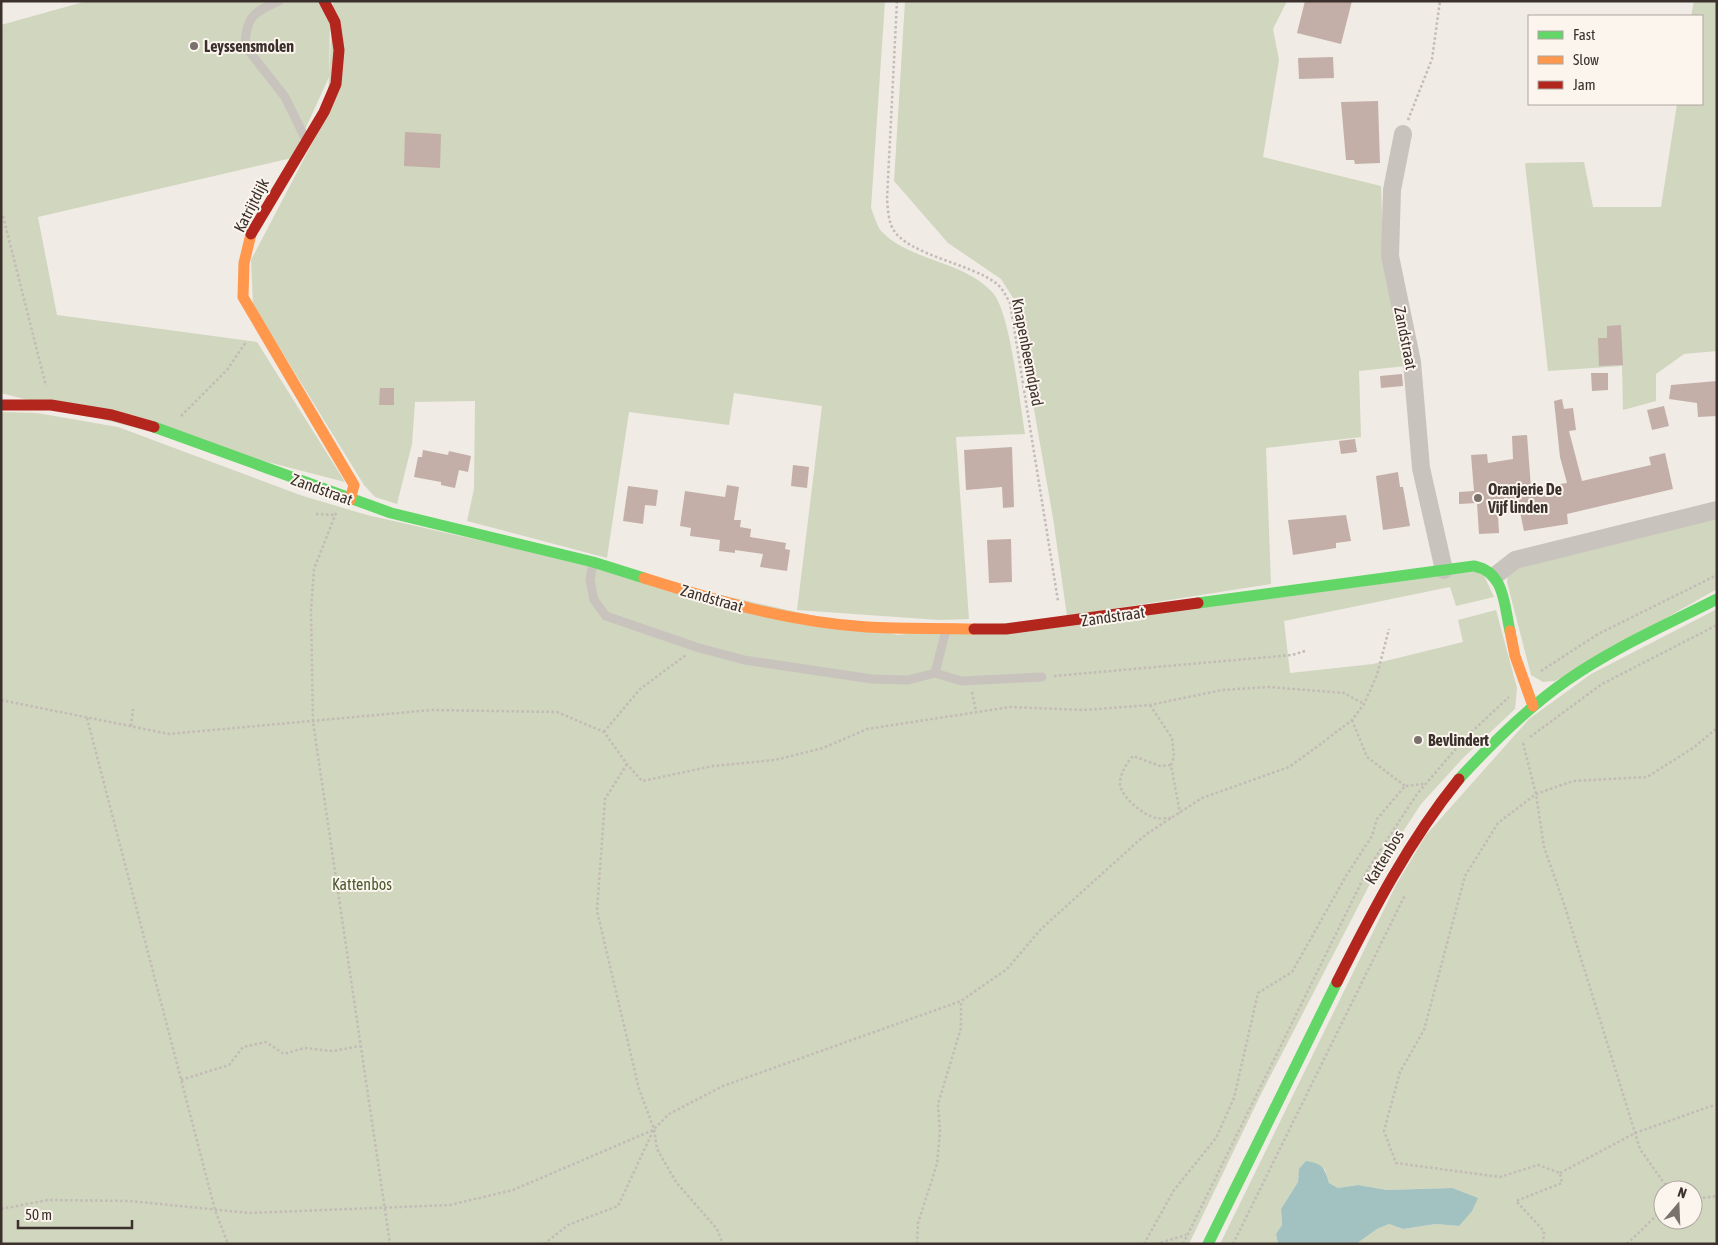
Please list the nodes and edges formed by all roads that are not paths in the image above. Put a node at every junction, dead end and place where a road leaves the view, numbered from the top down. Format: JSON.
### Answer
{"nodes":[{"id":1,"x":279,"y":1,"type":"edge"},
{"id":2,"x":324,"y":1,"type":"edge"},
{"id":3,"x":1403,"y":134,"type":"road end"},
{"id":4,"x":306,"y":140,"type":"junction"},
{"id":5,"x":1,"y":405,"type":"edge"},
{"id":6,"x":350,"y":500,"type":"junction"},
{"id":7,"x":1717,"y":510,"type":"edge"},
{"id":8,"x":594,"y":562,"type":"junction"},
{"id":9,"x":1444,"y":570,"type":"junction"},
{"id":10,"x":1496,"y":575,"type":"junction"},
{"id":11,"x":1717,"y":599,"type":"edge"},
{"id":12,"x":947,"y":628,"type":"junction"},
{"id":13,"x":935,"y":674,"type":"junction"},
{"id":14,"x":1042,"y":677,"type":"road end"},
{"id":15,"x":1533,"y":706,"type":"junction"},
{"id":16,"x":1210,"y":1240,"type":"edge"}],
"edges":[{"from":1,"to":4,"type":"lane"},
{"from":2,"to":4,"type":"street","name":"Katrijtdijk"},
{"from":3,"to":9,"type":"street","name":"Zandstraat"},
{"from":4,"to":6,"type":"street","name":"Katrijtdijk"},
{"from":5,"to":6,"type":"street","name":"Zandstraat"},
{"from":6,"to":8,"type":"street","name":"Zandstraat"},
{"from":7,"to":10,"type":"street"},
{"from":8,"to":12,"type":"street","name":"Zandstraat"},
{"from":8,"to":13,"type":"lane"},
{"from":9,"to":10,"type":"street","name":"Zandstraat"},
{"from":9,"to":12,"type":"street","name":"Zandstraat"},
{"from":10,"to":15,"type":"street"},
{"from":11,"to":15,"type":"street","name":"Kattenbos"},
{"from":12,"to":13,"type":"lane"},
{"from":13,"to":14,"type":"lane"},
{"from":15,"to":16,"type":"street","name":"Kattenbos"}]}
